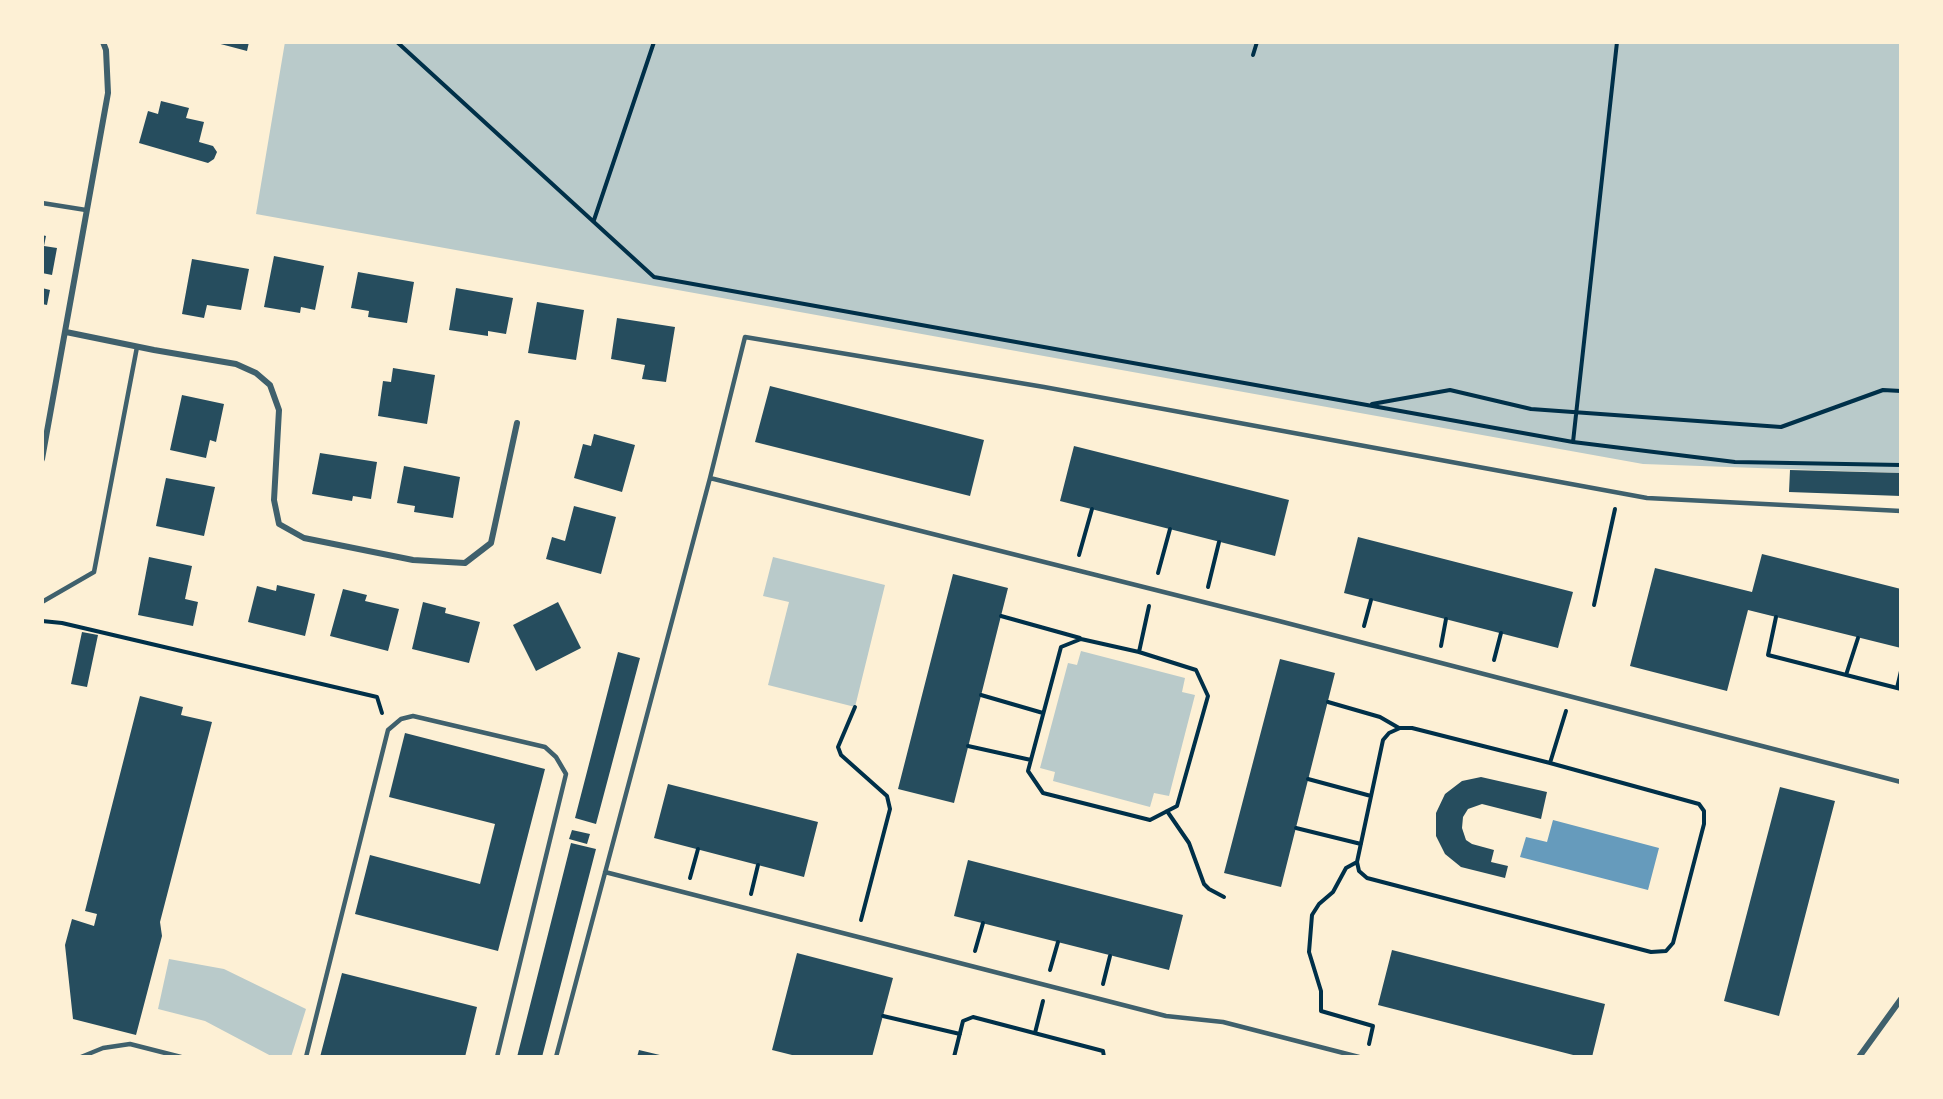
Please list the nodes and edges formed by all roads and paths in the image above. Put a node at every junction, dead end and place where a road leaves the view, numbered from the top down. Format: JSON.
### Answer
{"nodes":[{"id":1,"x":103,"y":42,"type":"edge"},
{"id":2,"x":397,"y":42,"type":"edge"},
{"id":3,"x":654,"y":42,"type":"edge"},
{"id":4,"x":1257,"y":42,"type":"edge"},
{"id":5,"x":1617,"y":42,"type":"edge"},
{"id":6,"x":1253,"y":55,"type":"dead end"},
{"id":7,"x":42,"y":203,"type":"edge"},
{"id":8,"x":86,"y":210,"type":"junction"},
{"id":9,"x":594,"y":220,"type":"junction"},
{"id":10,"x":66,"y":332,"type":"junction"},
{"id":11,"x":137,"y":347,"type":"junction"},
{"id":12,"x":1901,"y":391,"type":"edge"},
{"id":13,"x":1368,"y":405,"type":"junction"},
{"id":14,"x":1576,"y":413,"type":"junction"},
{"id":15,"x":517,"y":423,"type":"dead end"},
{"id":16,"x":1573,"y":442,"type":"junction"},
{"id":17,"x":42,"y":459,"type":"edge"},
{"id":18,"x":1901,"y":465,"type":"edge"},
{"id":19,"x":710,"y":478,"type":"junction"},
{"id":20,"x":1618,"y":494,"type":"junction"},
{"id":21,"x":1092,"y":509,"type":"dead end"},
{"id":22,"x":1901,"y":511,"type":"edge"},
{"id":23,"x":1170,"y":529,"type":"dead end"},
{"id":24,"x":1219,"y":542,"type":"dead end"},
{"id":25,"x":1075,"y":570,"type":"junction"},
{"id":26,"x":1153,"y":589,"type":"junction"},
{"id":27,"x":1371,"y":600,"type":"dead end"},
{"id":28,"x":42,"y":602,"type":"edge"},
{"id":29,"x":1204,"y":602,"type":"junction"},
{"id":30,"x":1594,"y":605,"type":"dead end"},
{"id":31,"x":1001,"y":616,"type":"dead end"},
{"id":32,"x":1776,"y":617,"type":"dead end"},
{"id":33,"x":1446,"y":619,"type":"dead end"},
{"id":34,"x":42,"y":621,"type":"edge"},
{"id":35,"x":1501,"y":633,"type":"dead end"},
{"id":36,"x":1858,"y":638,"type":"dead end"},
{"id":37,"x":1080,"y":639,"type":"junction"},
{"id":38,"x":1360,"y":642,"type":"junction"},
{"id":39,"x":1139,"y":652,"type":"junction"},
{"id":40,"x":1437,"y":662,"type":"junction"},
{"id":41,"x":1901,"y":671,"type":"edge"},
{"id":42,"x":1490,"y":675,"type":"junction"},
{"id":43,"x":1846,"y":675,"type":"junction"},
{"id":44,"x":1899,"y":689,"type":"edge"},
{"id":45,"x":981,"y":695,"type":"dead end"},
{"id":46,"x":1571,"y":696,"type":"junction"},
{"id":47,"x":1328,"y":702,"type":"dead end"},
{"id":48,"x":855,"y":707,"type":"dead end"},
{"id":49,"x":1043,"y":713,"type":"junction"},
{"id":50,"x":1400,"y":728,"type":"junction"},
{"id":51,"x":388,"y":730,"type":"junction"},
{"id":52,"x":968,"y":746,"type":"dead end"},
{"id":53,"x":1031,"y":760,"type":"junction"},
{"id":54,"x":1550,"y":763,"type":"junction"},
{"id":55,"x":1308,"y":780,"type":"dead end"},
{"id":56,"x":1901,"y":782,"type":"edge"},
{"id":57,"x":1371,"y":796,"type":"junction"},
{"id":58,"x":1167,"y":811,"type":"junction"},
{"id":59,"x":1296,"y":828,"type":"dead end"},
{"id":60,"x":1361,"y":844,"type":"junction"},
{"id":61,"x":698,"y":849,"type":"dead end"},
{"id":62,"x":1357,"y":862,"type":"junction"},
{"id":63,"x":758,"y":865,"type":"dead end"},
{"id":64,"x":605,"y":872,"type":"junction"},
{"id":65,"x":687,"y":893,"type":"junction"},
{"id":66,"x":1224,"y":897,"type":"dead end"},
{"id":67,"x":748,"y":909,"type":"junction"},
{"id":68,"x":983,"y":923,"type":"dead end"},
{"id":69,"x":857,"y":937,"type":"junction"},
{"id":70,"x":1058,"y":942,"type":"dead end"},
{"id":71,"x":1110,"y":956,"type":"dead end"},
{"id":72,"x":970,"y":966,"type":"junction"},
{"id":73,"x":1046,"y":985,"type":"junction"},
{"id":74,"x":1100,"y":999,"type":"junction"},
{"id":75,"x":1901,"y":999,"type":"edge"},
{"id":76,"x":883,"y":1016,"type":"dead end"},
{"id":77,"x":1035,"y":1033,"type":"junction"},
{"id":78,"x":960,"y":1034,"type":"junction"},
{"id":79,"x":1368,"y":1047,"type":"dead end"},
{"id":80,"x":81,"y":1057,"type":"edge"},
{"id":81,"x":181,"y":1057,"type":"edge"},
{"id":82,"x":306,"y":1057,"type":"edge"},
{"id":83,"x":497,"y":1057,"type":"edge"},
{"id":84,"x":556,"y":1057,"type":"edge"},
{"id":85,"x":954,"y":1057,"type":"edge"},
{"id":86,"x":1104,"y":1057,"type":"edge"},
{"id":87,"x":1359,"y":1057,"type":"edge"},
{"id":88,"x":1859,"y":1057,"type":"edge"}],
"edges":[{"from":1,"to":8,"type":"street"},
{"from":2,"to":9,"type":"path"},
{"from":3,"to":9,"type":"path"},
{"from":4,"to":6,"type":"path"},
{"from":5,"to":14,"type":"path"},
{"from":7,"to":8,"type":"lane"},
{"from":8,"to":10,"type":"street"},
{"from":9,"to":13,"type":"path"},
{"from":10,"to":11,"type":"street"},
{"from":10,"to":17,"type":"street"},
{"from":11,"to":15,"type":"street"},
{"from":11,"to":28,"type":"lane"},
{"from":12,"to":14,"type":"path"},
{"from":13,"to":14,"type":"path"},
{"from":13,"to":16,"type":"path"},
{"from":14,"to":16,"type":"path"},
{"from":16,"to":18,"type":"path"},
{"from":19,"to":20,"type":"lane"},
{"from":19,"to":25,"type":"lane"},
{"from":19,"to":64,"type":"lane"},
{"from":20,"to":22,"type":"lane"},
{"from":20,"to":30,"type":"path"},
{"from":21,"to":25,"type":"path"},
{"from":23,"to":26,"type":"path"},
{"from":24,"to":29,"type":"path"},
{"from":25,"to":26,"type":"lane"},
{"from":26,"to":29,"type":"lane"},
{"from":26,"to":39,"type":"path"},
{"from":27,"to":38,"type":"path"},
{"from":29,"to":38,"type":"lane"},
{"from":31,"to":37,"type":"path"},
{"from":32,"to":43,"type":"path"},
{"from":33,"to":40,"type":"path"},
{"from":34,"to":51,"type":"path"},
{"from":35,"to":42,"type":"path"},
{"from":36,"to":43,"type":"path"},
{"from":37,"to":39,"type":"path"},
{"from":37,"to":49,"type":"path"},
{"from":38,"to":40,"type":"lane"},
{"from":39,"to":58,"type":"path"},
{"from":40,"to":42,"type":"lane"},
{"from":41,"to":44,"type":"path"},
{"from":42,"to":46,"type":"lane"},
{"from":43,"to":44,"type":"path"},
{"from":45,"to":49,"type":"path"},
{"from":46,"to":54,"type":"path"},
{"from":46,"to":56,"type":"lane"},
{"from":47,"to":50,"type":"path"},
{"from":48,"to":69,"type":"path"},
{"from":49,"to":53,"type":"path"},
{"from":50,"to":54,"type":"path"},
{"from":50,"to":57,"type":"path"},
{"from":51,"to":82,"type":"lane"},
{"from":51,"to":83,"type":"lane"},
{"from":52,"to":53,"type":"path"},
{"from":53,"to":58,"type":"path"},
{"from":54,"to":62,"type":"path"},
{"from":55,"to":57,"type":"path"},
{"from":57,"to":60,"type":"path"},
{"from":58,"to":66,"type":"path"},
{"from":59,"to":60,"type":"path"},
{"from":60,"to":62,"type":"path"},
{"from":61,"to":65,"type":"path"},
{"from":62,"to":79,"type":"path"},
{"from":63,"to":67,"type":"path"},
{"from":64,"to":65,"type":"lane"},
{"from":64,"to":84,"type":"lane"},
{"from":65,"to":67,"type":"lane"},
{"from":67,"to":69,"type":"lane"},
{"from":68,"to":72,"type":"path"},
{"from":69,"to":72,"type":"lane"},
{"from":70,"to":73,"type":"path"},
{"from":71,"to":74,"type":"path"},
{"from":72,"to":73,"type":"lane"},
{"from":73,"to":74,"type":"lane"},
{"from":73,"to":77,"type":"path"},
{"from":74,"to":87,"type":"lane"},
{"from":75,"to":88,"type":"street"},
{"from":76,"to":78,"type":"path"},
{"from":77,"to":78,"type":"path"},
{"from":77,"to":86,"type":"path"},
{"from":78,"to":85,"type":"path"},
{"from":80,"to":81,"type":"lane"}]}
